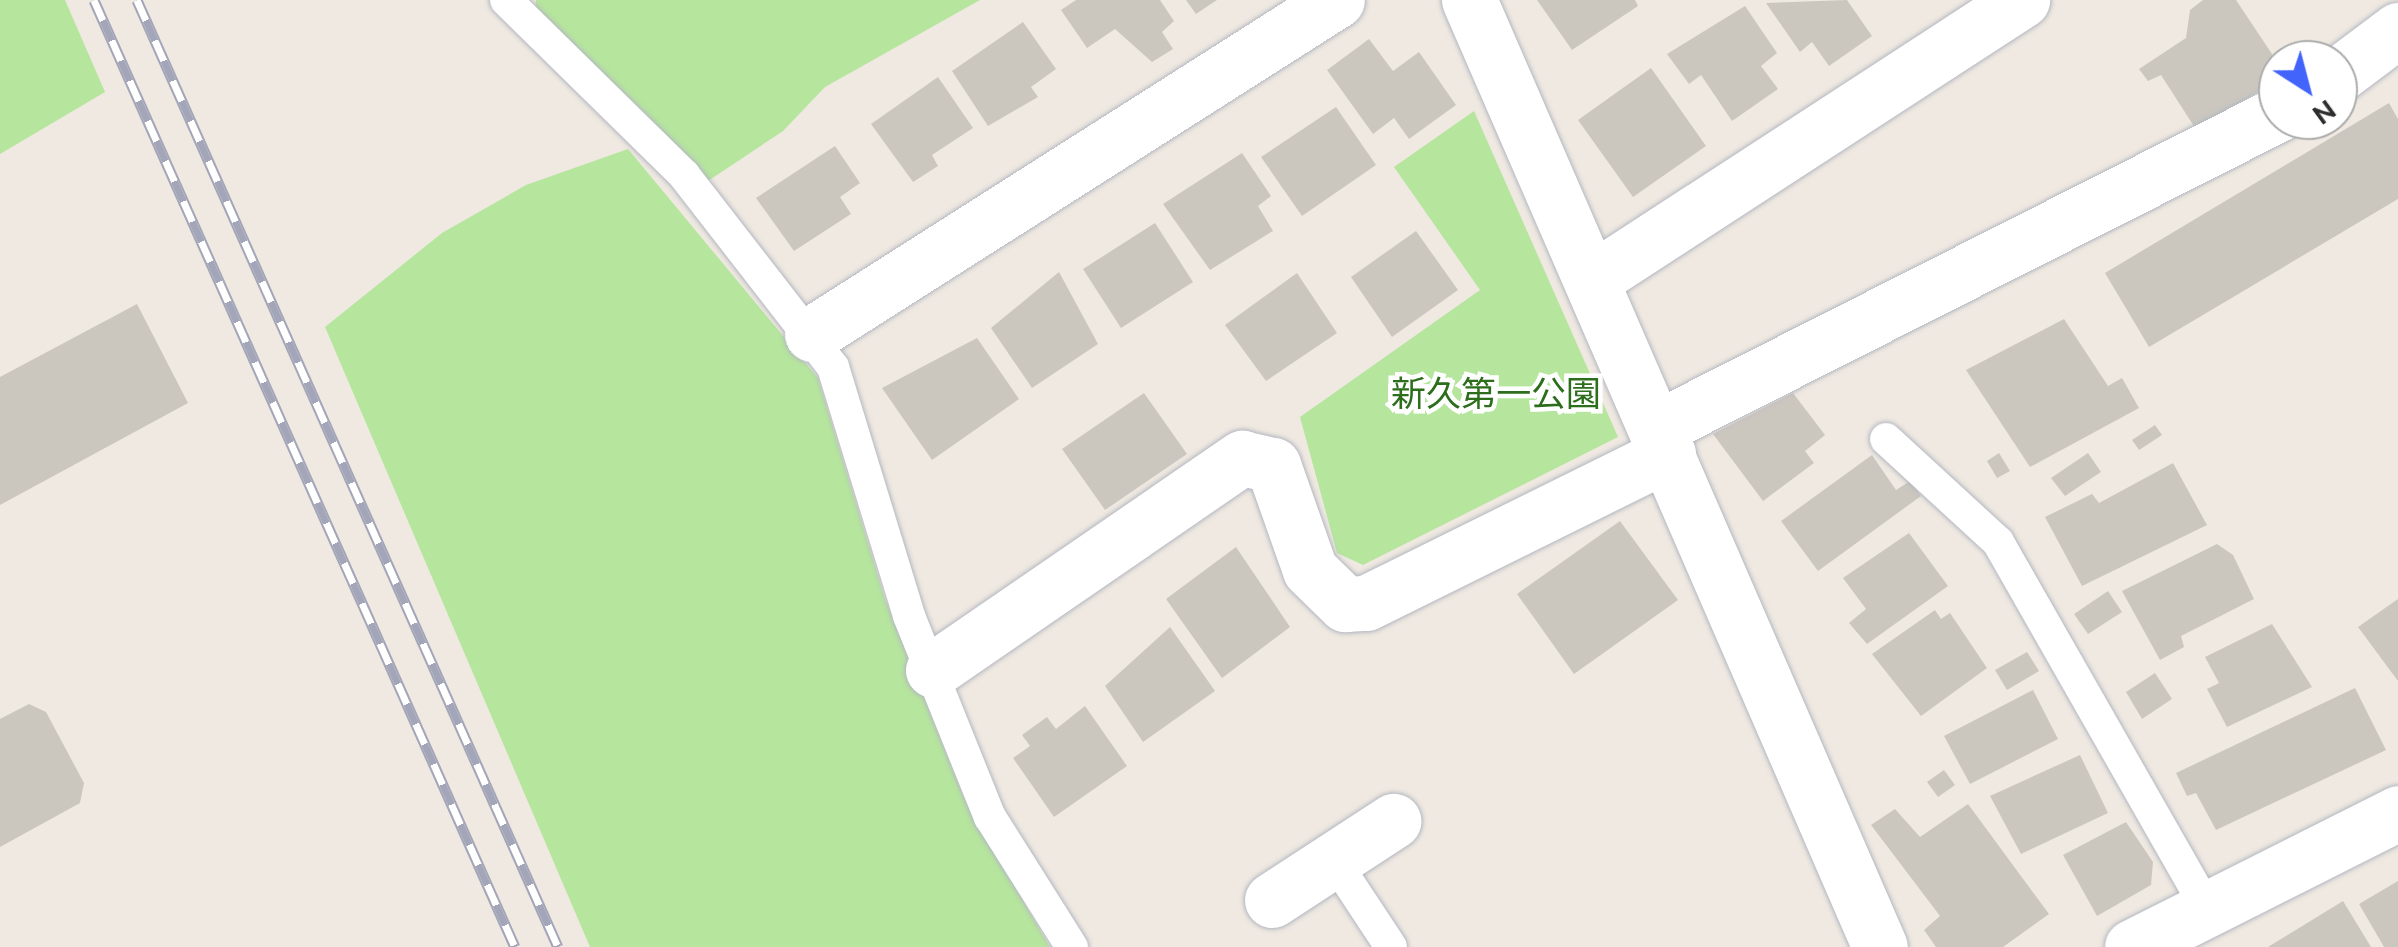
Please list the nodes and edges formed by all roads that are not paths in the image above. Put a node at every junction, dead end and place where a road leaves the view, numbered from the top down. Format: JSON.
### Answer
{"nodes":[{"id":1,"x":506,"y":0,"type":"edge"},
{"id":2,"x":1338,"y":0,"type":"edge"},
{"id":3,"x":1469,"y":0,"type":"edge"},
{"id":4,"x":2022,"y":0,"type":"edge"},
{"id":5,"x":2398,"y":30,"type":"edge"},
{"id":6,"x":2358,"y":59,"type":"edge"},
{"id":7,"x":2258,"y":125,"type":"edge"},
{"id":8,"x":1594,"y":278,"type":"junction"},
{"id":9,"x":812,"y":334,"type":"junction"},
{"id":10,"x":1886,"y":439,"type":"dead end"},
{"id":11,"x":1662,"y":441,"type":"junction"},
{"id":12,"x":933,"y":670,"type":"junction"},
{"id":13,"x":2398,"y":813,"type":"edge"},
{"id":14,"x":1393,"y":821,"type":"dead end"},
{"id":15,"x":1333,"y":860,"type":"junction"},
{"id":16,"x":1272,"y":900,"type":"dead end"},
{"id":17,"x":2206,"y":908,"type":"junction"},
{"id":18,"x":1072,"y":947,"type":"edge"},
{"id":19,"x":1391,"y":947,"type":"edge"},
{"id":20,"x":1880,"y":947,"type":"edge"},
{"id":21,"x":2132,"y":947,"type":"edge"}],
"edges":[{"from":1,"to":9,"type":"lane"},
{"from":2,"to":9,"type":"street"},
{"from":3,"to":8,"type":"street"},
{"from":4,"to":8,"type":"street"},
{"from":5,"to":6,"type":"street"},
{"from":7,"to":11,"type":"street"},
{"from":8,"to":11,"type":"street"},
{"from":9,"to":12,"type":"lane"},
{"from":10,"to":17,"type":"lane"},
{"from":11,"to":12,"type":"street"},
{"from":11,"to":20,"type":"street"},
{"from":12,"to":18,"type":"lane"},
{"from":13,"to":17,"type":"street"},
{"from":14,"to":15,"type":"street"},
{"from":15,"to":16,"type":"street"},
{"from":15,"to":19,"type":"lane"},
{"from":17,"to":21,"type":"street"}]}
